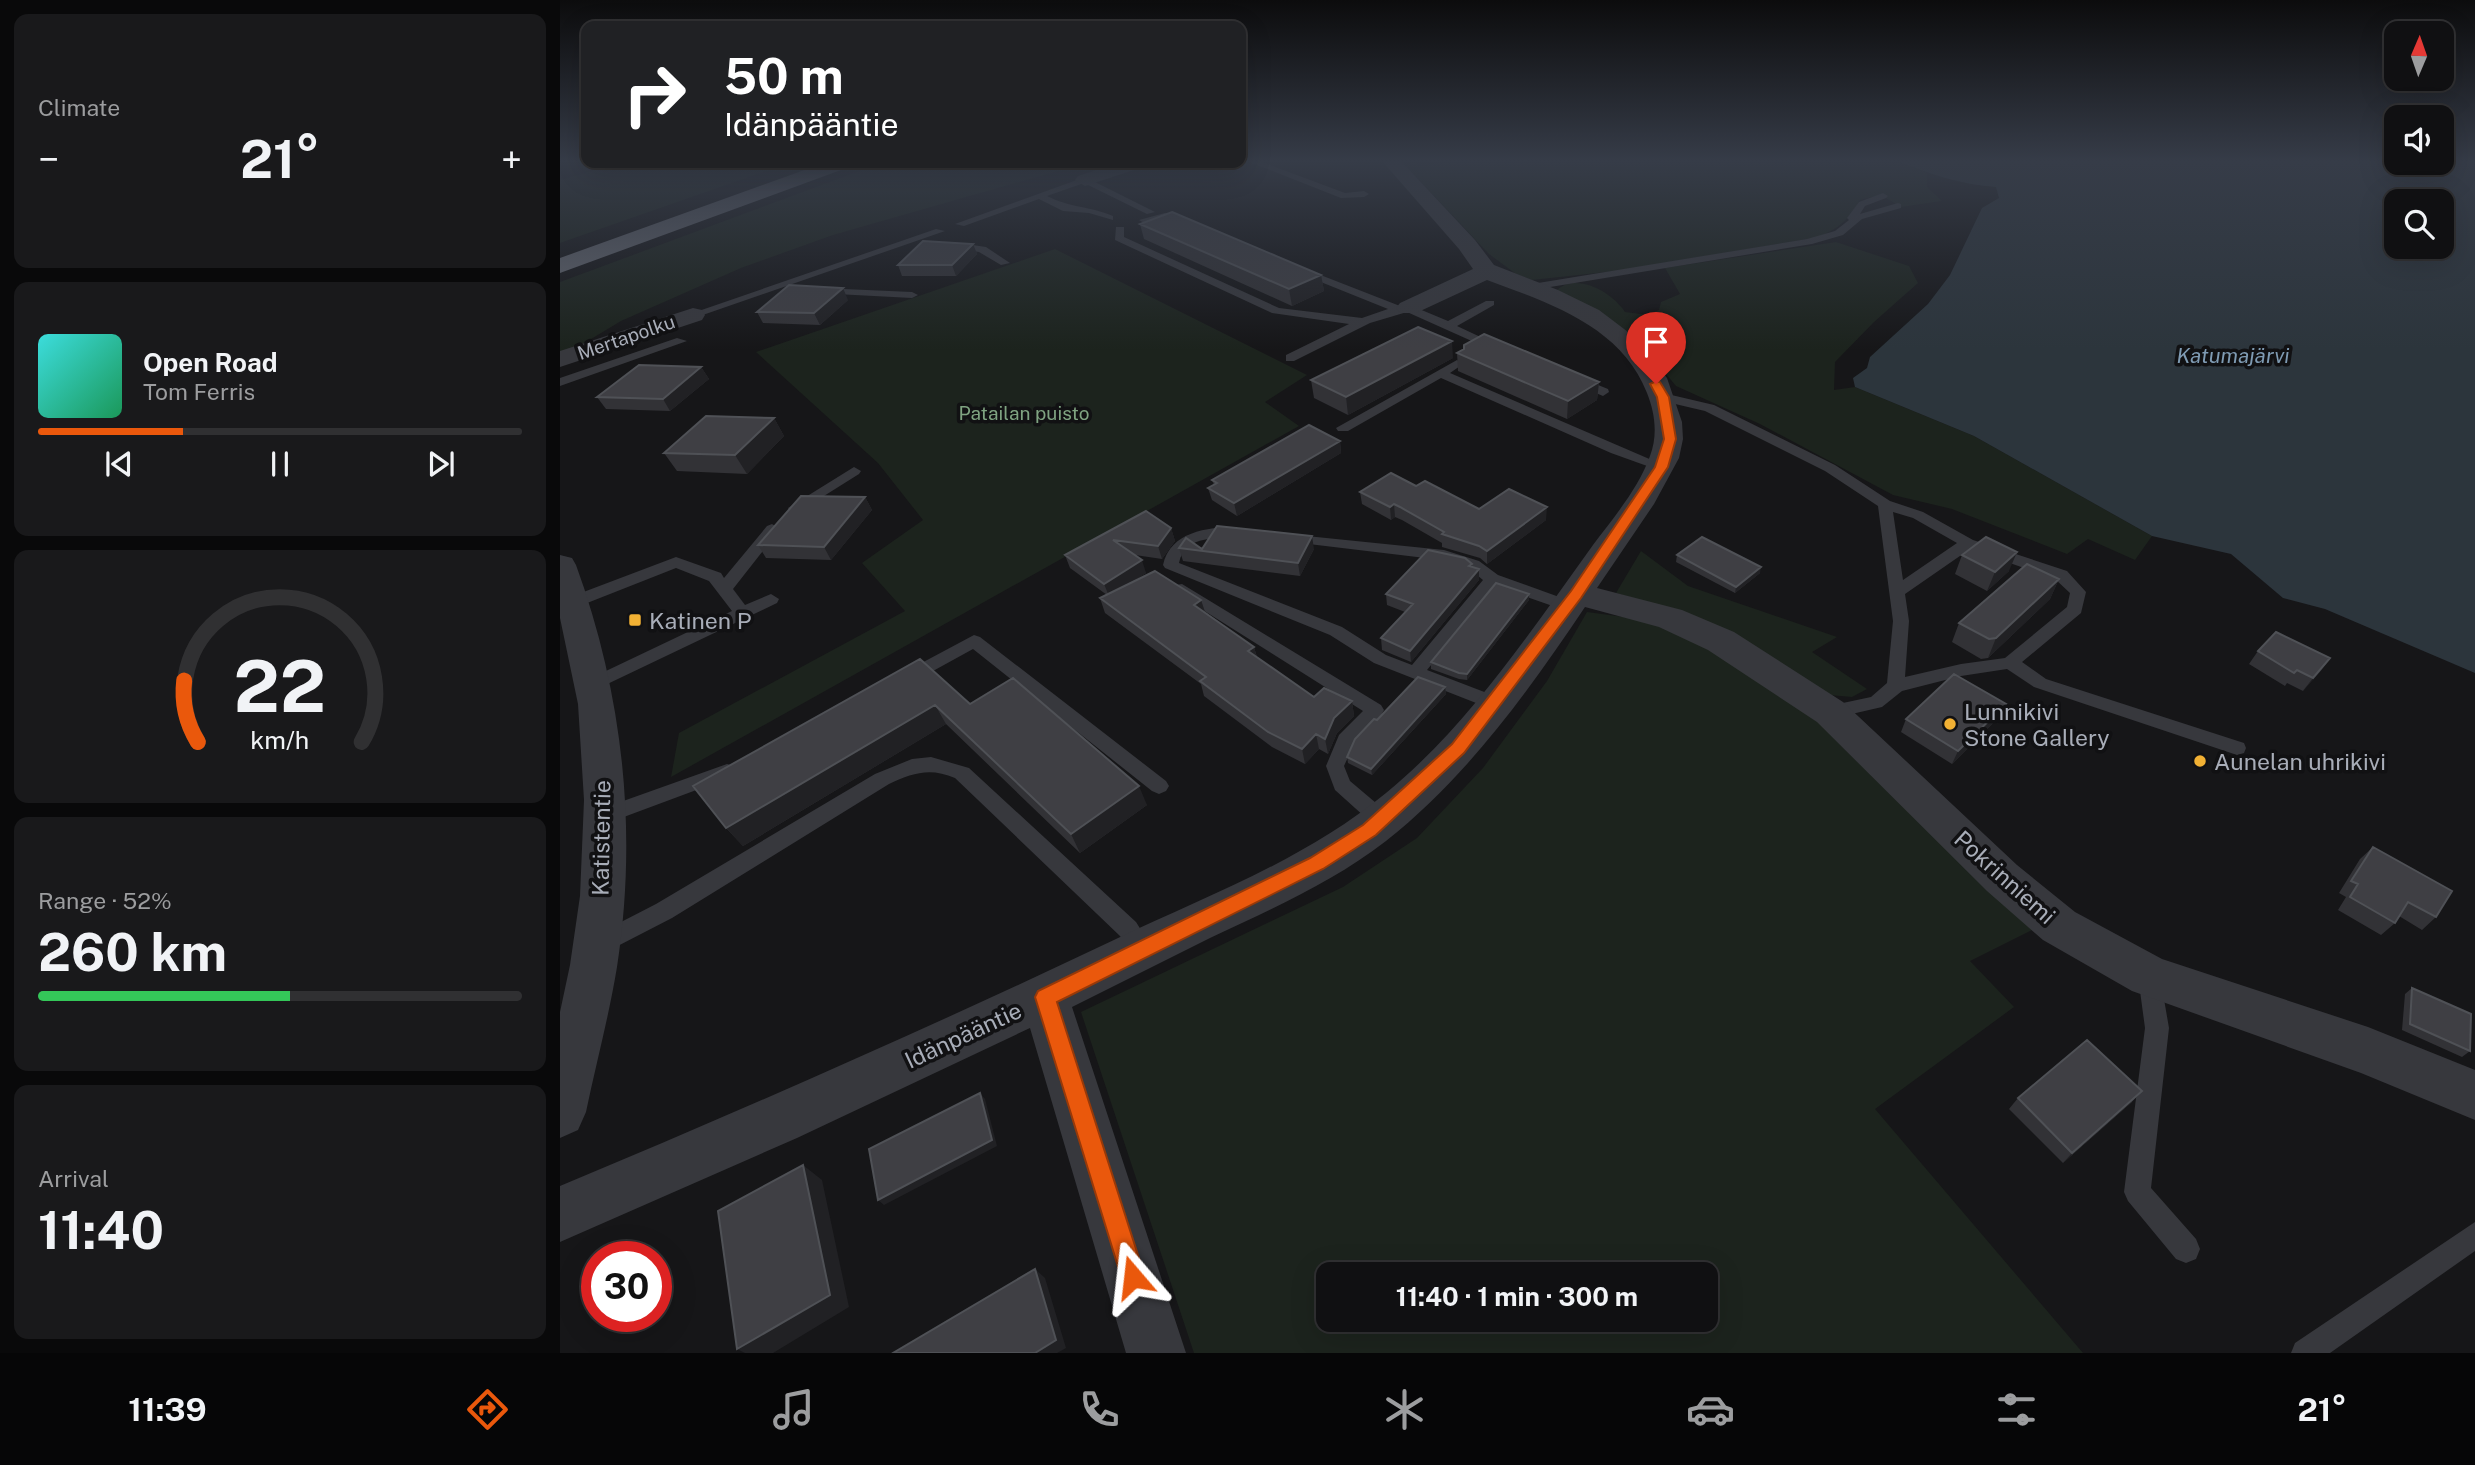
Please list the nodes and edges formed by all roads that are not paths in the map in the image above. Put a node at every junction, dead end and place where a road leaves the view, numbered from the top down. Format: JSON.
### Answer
{"nodes":[{"id":1,"x":675,"y":224,"type":"edge"},
{"id":2,"x":1185,"y":224,"type":"edge"},
{"id":3,"x":1449,"y":224,"type":"edge"},
{"id":4,"x":1848,"y":224,"type":"edge"},
{"id":5,"x":1120,"y":229,"type":"dead end"},
{"id":6,"x":1200,"y":230,"type":"edge"},
{"id":7,"x":1006,"y":263,"type":"dead end"},
{"id":8,"x":1287,"y":264,"type":"edge"},
{"id":9,"x":560,"y":266,"type":"edge"},
{"id":10,"x":801,"y":278,"type":"junction"},
{"id":11,"x":1488,"y":286,"type":"junction"},
{"id":12,"x":1532,"y":287,"type":"junction"},
{"id":13,"x":912,"y":295,"type":"dead end"},
{"id":14,"x":1403,"y":308,"type":"junction"},
{"id":15,"x":693,"y":315,"type":"joint"},
{"id":16,"x":1365,"y":322,"type":"junction"},
{"id":17,"x":1445,"y":325,"type":"junction"},
{"id":18,"x":1430,"y":330,"type":"edge"},
{"id":19,"x":681,"y":341,"type":"dead end"},
{"id":20,"x":1507,"y":351,"type":"edge"},
{"id":21,"x":1290,"y":358,"type":"dead end"},
{"id":22,"x":560,"y":359,"type":"edge"},
{"id":23,"x":1457,"y":364,"type":"edge"},
{"id":24,"x":1441,"y":374,"type":"junction"},
{"id":25,"x":1567,"y":377,"type":"edge"},
{"id":26,"x":560,"y":382,"type":"edge"},
{"id":27,"x":1604,"y":392,"type":"dead end"},
{"id":28,"x":1663,"y":397,"type":"junction"},
{"id":29,"x":1343,"y":428,"type":"dead end"},
{"id":30,"x":1661,"y":467,"type":"junction"},
{"id":31,"x":854,"y":471,"type":"dead end"},
{"id":32,"x":1885,"y":504,"type":"junction"},
{"id":33,"x":1968,"y":543,"type":"junction"},
{"id":34,"x":1163,"y":578,"type":"edge"},
{"id":35,"x":1492,"y":579,"type":"junction"},
{"id":36,"x":566,"y":584,"type":"edge"},
{"id":37,"x":724,"y":589,"type":"junction"},
{"id":38,"x":1897,"y":592,"type":"junction"},
{"id":39,"x":771,"y":599,"type":"dead end"},
{"id":40,"x":1572,"y":600,"type":"junction"},
{"id":41,"x":742,"y":613,"type":"junction"},
{"id":42,"x":2010,"y":663,"type":"junction"},
{"id":43,"x":1416,"y":673,"type":"junction"},
{"id":44,"x":593,"y":684,"type":"junction"},
{"id":45,"x":1896,"y":687,"type":"junction"},
{"id":46,"x":889,"y":688,"type":"edge"},
{"id":47,"x":1494,"y":703,"type":"junction"},
{"id":48,"x":1830,"y":712,"type":"junction"},
{"id":49,"x":2237,"y":748,"type":"dead end"},
{"id":50,"x":744,"y":765,"type":"edge"},
{"id":51,"x":1158,"y":786,"type":"dead end"},
{"id":52,"x":606,"y":816,"type":"junction"},
{"id":53,"x":1382,"y":820,"type":"junction"},
{"id":54,"x":597,"y":946,"type":"junction"},
{"id":55,"x":1142,"y":949,"type":"junction"},
{"id":56,"x":2149,"y":976,"type":"junction"},
{"id":57,"x":1045,"y":997,"type":"junction"},
{"id":58,"x":2475,"y":1095,"type":"edge"},
{"id":59,"x":560,"y":1112,"type":"edge"},
{"id":60,"x":560,"y":1214,"type":"edge"},
{"id":61,"x":2475,"y":1235,"type":"edge"},
{"id":62,"x":2186,"y":1249,"type":"dead end"},
{"id":63,"x":1156,"y":1353,"type":"edge"},
{"id":64,"x":2305,"y":1353,"type":"edge"}],
"edges":[{"from":1,"to":9,"type":"highway"},
{"from":2,"to":6,"type":"lane"},
{"from":3,"to":11,"type":"street"},
{"from":4,"to":12,"type":"lane"},
{"from":5,"to":16,"type":"lane"},
{"from":7,"to":10,"type":"lane"},
{"from":8,"to":14,"type":"lane"},
{"from":10,"to":13,"type":"lane"},
{"from":10,"to":15,"type":"lane"},
{"from":11,"to":12,"type":"street","name":"Idänpääntie"},
{"from":11,"to":14,"type":"street"},
{"from":11,"to":17,"type":"lane"},
{"from":12,"to":28,"type":"street","name":"Idänpääntie"},
{"from":14,"to":16,"type":"lane"},
{"from":14,"to":17,"type":"lane"},
{"from":15,"to":22,"type":"street","name":"Mertapolku"},
{"from":16,"to":21,"type":"lane"},
{"from":17,"to":18,"type":"lane"},
{"from":17,"to":20,"type":"lane"},
{"from":19,"to":26,"type":"lane"},
{"from":23,"to":24,"type":"lane"},
{"from":24,"to":29,"type":"lane"},
{"from":24,"to":30,"type":"lane"},
{"from":25,"to":27,"type":"lane"},
{"from":28,"to":30,"type":"street","name":"Idänpääntie"},
{"from":28,"to":32,"type":"lane"},
{"from":30,"to":40,"type":"street","name":"Idänpääntie"},
{"from":31,"to":37,"type":"lane"},
{"from":32,"to":33,"type":"lane"},
{"from":32,"to":38,"type":"lane"},
{"from":33,"to":38,"type":"lane"},
{"from":33,"to":42,"type":"lane"},
{"from":34,"to":53,"type":"lane"},
{"from":35,"to":40,"type":"lane"},
{"from":35,"to":43,"type":"lane"},
{"from":35,"to":43,"type":"lane"},
{"from":36,"to":37,"type":"lane"},
{"from":36,"to":44,"type":"street","name":"Katistentie"},
{"from":37,"to":41,"type":"lane"},
{"from":38,"to":45,"type":"lane"},
{"from":39,"to":41,"type":"lane"},
{"from":40,"to":47,"type":"street","name":"Idänpääntie"},
{"from":40,"to":48,"type":"street","name":"Pokrinniemi"},
{"from":41,"to":44,"type":"lane"},
{"from":42,"to":45,"type":"lane"},
{"from":42,"to":49,"type":"lane"},
{"from":43,"to":47,"type":"lane"},
{"from":44,"to":52,"type":"street","name":"Katistentie"},
{"from":45,"to":48,"type":"lane"},
{"from":46,"to":51,"type":"lane"},
{"from":47,"to":53,"type":"street","name":"Idänpääntie"},
{"from":48,"to":56,"type":"street","name":"Pokrinniemi"},
{"from":50,"to":52,"type":"lane"},
{"from":52,"to":54,"type":"street","name":"Katistentie"},
{"from":53,"to":55,"type":"street","name":"Idänpääntie"},
{"from":54,"to":55,"type":"lane"},
{"from":54,"to":59,"type":"street","name":"Katistentie"},
{"from":55,"to":57,"type":"street","name":"Idänpääntie"},
{"from":56,"to":58,"type":"street","name":"Pokrinniemi"},
{"from":56,"to":62,"type":"lane"},
{"from":57,"to":60,"type":"street","name":"Idänpääntie"},
{"from":57,"to":63,"type":"street"},
{"from":61,"to":64,"type":"lane"}]}
